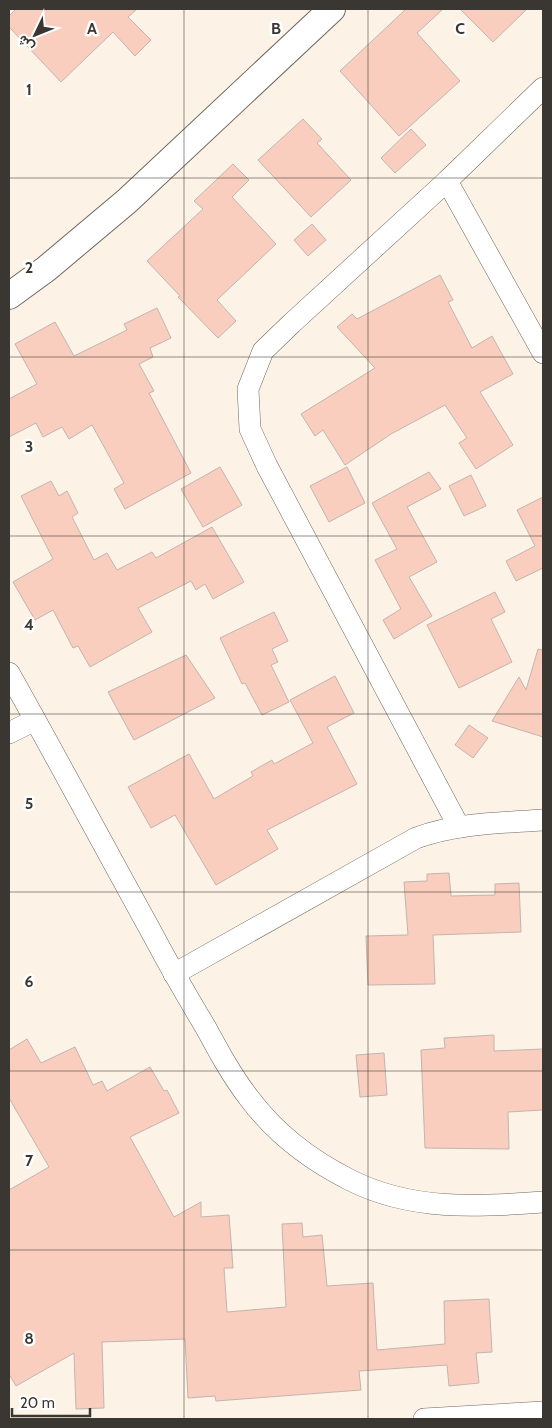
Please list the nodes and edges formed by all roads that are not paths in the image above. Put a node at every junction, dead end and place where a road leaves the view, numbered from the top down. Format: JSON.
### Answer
{"nodes":[{"id":1,"x":332,"y":9,"type":"edge"},
{"id":2,"x":543,"y":88,"type":"edge"},
{"id":3,"x":447,"y":181,"type":"junction"},
{"id":4,"x":9,"y":296,"type":"edge"},
{"id":5,"x":543,"y":353,"type":"edge"},
{"id":6,"x":9,"y":673,"type":"edge"},
{"id":7,"x":36,"y":720,"type":"junction"},
{"id":8,"x":9,"y":733,"type":"edge"},
{"id":9,"x":543,"y":820,"type":"edge"},
{"id":10,"x":459,"y":827,"type":"junction"},
{"id":11,"x":174,"y":974,"type":"junction"},
{"id":12,"x":543,"y":1202,"type":"edge"},
{"id":13,"x":543,"y":1412,"type":"edge"},
{"id":14,"x":424,"y":1419,"type":"edge"}],
"edges":[{"from":1,"to":4,"type":"street"},
{"from":2,"to":3,"type":"street"},
{"from":3,"to":5,"type":"street"},
{"from":3,"to":10,"type":"street"},
{"from":6,"to":7,"type":"street"},
{"from":7,"to":8,"type":"street"},
{"from":7,"to":11,"type":"street"},
{"from":9,"to":10,"type":"street"},
{"from":10,"to":11,"type":"street"},
{"from":11,"to":12,"type":"street"},
{"from":13,"to":14,"type":"street"}]}
